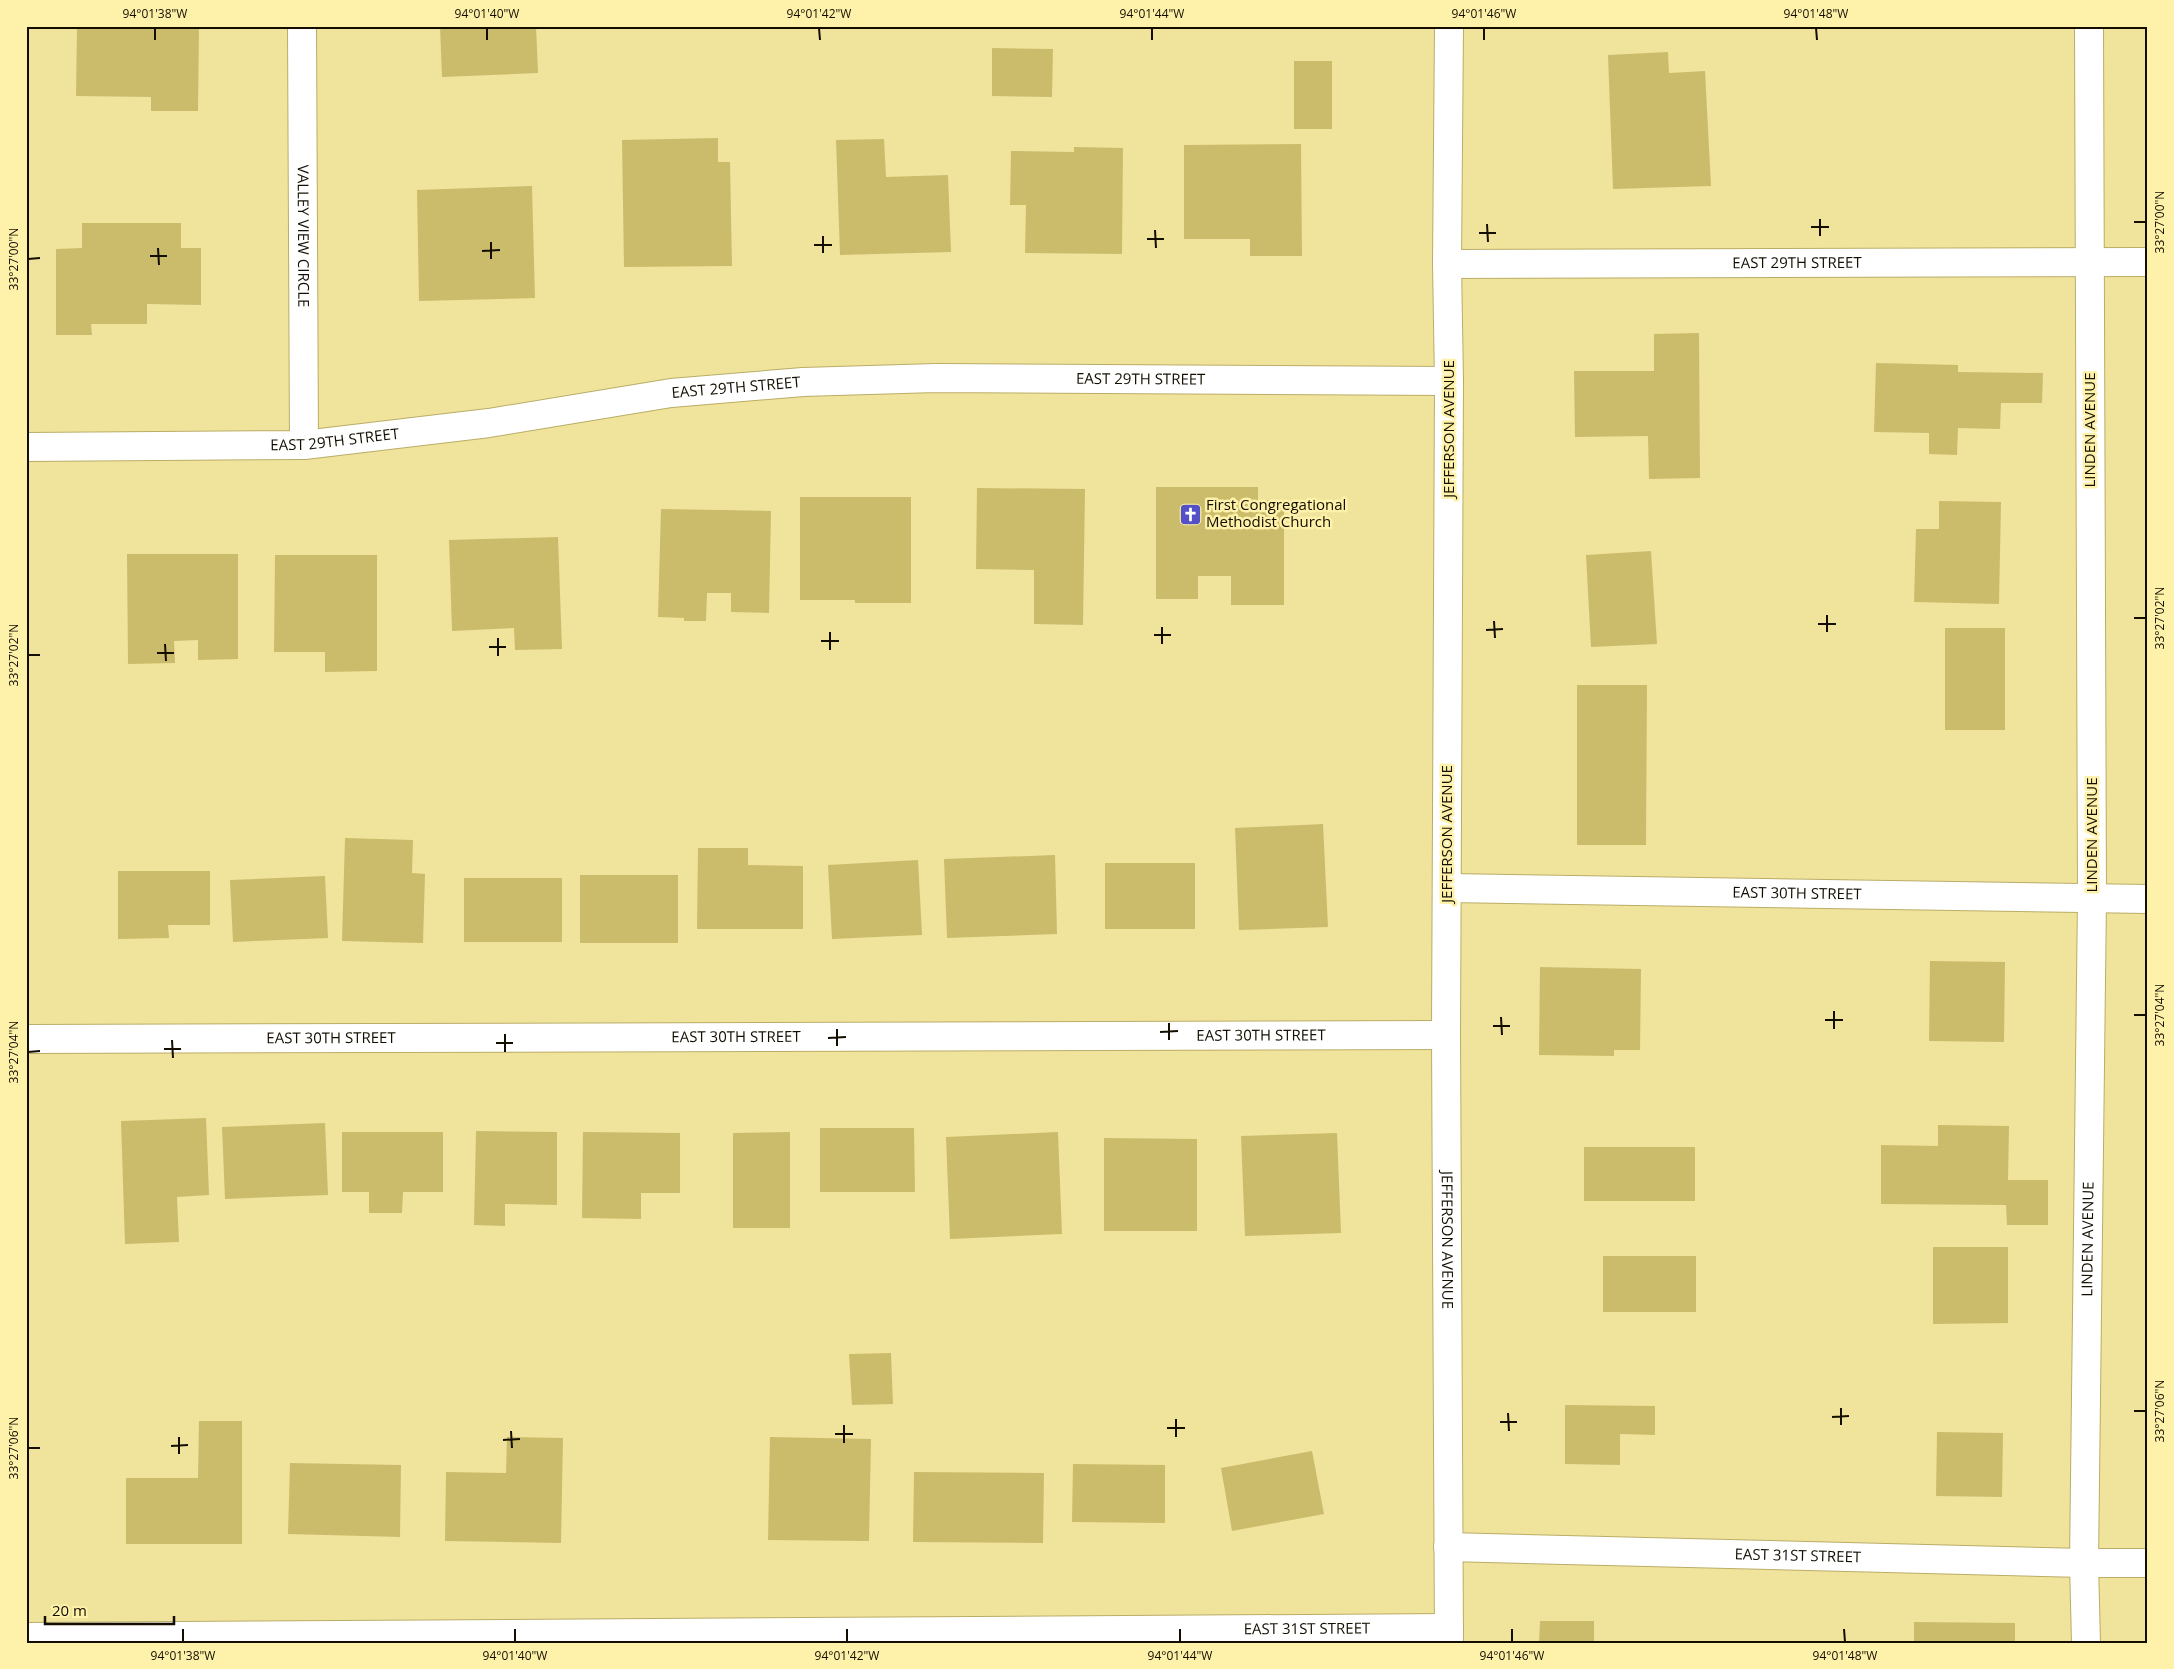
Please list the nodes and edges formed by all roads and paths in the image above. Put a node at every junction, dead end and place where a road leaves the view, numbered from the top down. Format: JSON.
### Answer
{"nodes":[{"id":1,"x":302,"y":26,"type":"edge"},
{"id":2,"x":1449,"y":26,"type":"edge"},
{"id":3,"x":2089,"y":26,"type":"edge"},
{"id":4,"x":2090,"y":262,"type":"junction"},
{"id":5,"x":2148,"y":262,"type":"edge"},
{"id":6,"x":1447,"y":264,"type":"junction"},
{"id":7,"x":1449,"y":382,"type":"junction"},
{"id":8,"x":304,"y":445,"type":"junction"},
{"id":9,"x":26,"y":446,"type":"edge"},
{"id":10,"x":1447,"y":888,"type":"junction"},
{"id":11,"x":2092,"y":898,"type":"junction"},
{"id":12,"x":2148,"y":899,"type":"edge"},
{"id":13,"x":1446,"y":1035,"type":"junction"},
{"id":14,"x":26,"y":1039,"type":"edge"},
{"id":15,"x":1448,"y":1547,"type":"junction"},
{"id":16,"x":2084,"y":1563,"type":"junction"},
{"id":17,"x":2148,"y":1563,"type":"edge"},
{"id":18,"x":1449,"y":1636,"type":"edge"},
{"id":19,"x":26,"y":1638,"type":"edge"},
{"id":20,"x":2086,"y":1643,"type":"edge"}],
"edges":[{"from":1,"to":8,"type":"street","name":"VALLEY VIEW CIRCLE"},
{"from":2,"to":6,"type":"street","name":"JEFFERSON AVENUE"},
{"from":3,"to":4,"type":"street","name":"LINDEN AVENUE"},
{"from":4,"to":5,"type":"street","name":"EAST 29TH STREET"},
{"from":4,"to":6,"type":"street","name":"EAST 29TH STREET"},
{"from":4,"to":11,"type":"street","name":"LINDEN AVENUE"},
{"from":6,"to":7,"type":"street","name":"JEFFERSON AVENUE"},
{"from":7,"to":8,"type":"street","name":"EAST 29TH STREET"},
{"from":7,"to":10,"type":"street","name":"JEFFERSON AVENUE"},
{"from":8,"to":9,"type":"street","name":"EAST 29TH STREET"},
{"from":10,"to":11,"type":"street","name":"EAST 30TH STREET"},
{"from":10,"to":13,"type":"street","name":"JEFFERSON AVENUE"},
{"from":11,"to":12,"type":"street","name":"EAST 30TH STREET"},
{"from":11,"to":16,"type":"street","name":"LINDEN AVENUE"},
{"from":13,"to":14,"type":"street","name":"EAST 30TH STREET"},
{"from":13,"to":15,"type":"street","name":"JEFFERSON AVENUE"},
{"from":15,"to":16,"type":"street","name":"EAST 31ST STREET"},
{"from":15,"to":18,"type":"street","name":"JEFFERSON AVENUE"},
{"from":16,"to":17,"type":"street","name":"EAST 31ST STREET"},
{"from":16,"to":20,"type":"street","name":"LINDEN AVENUE"},
{"from":18,"to":19,"type":"street","name":"EAST 31ST STREET"}]}
